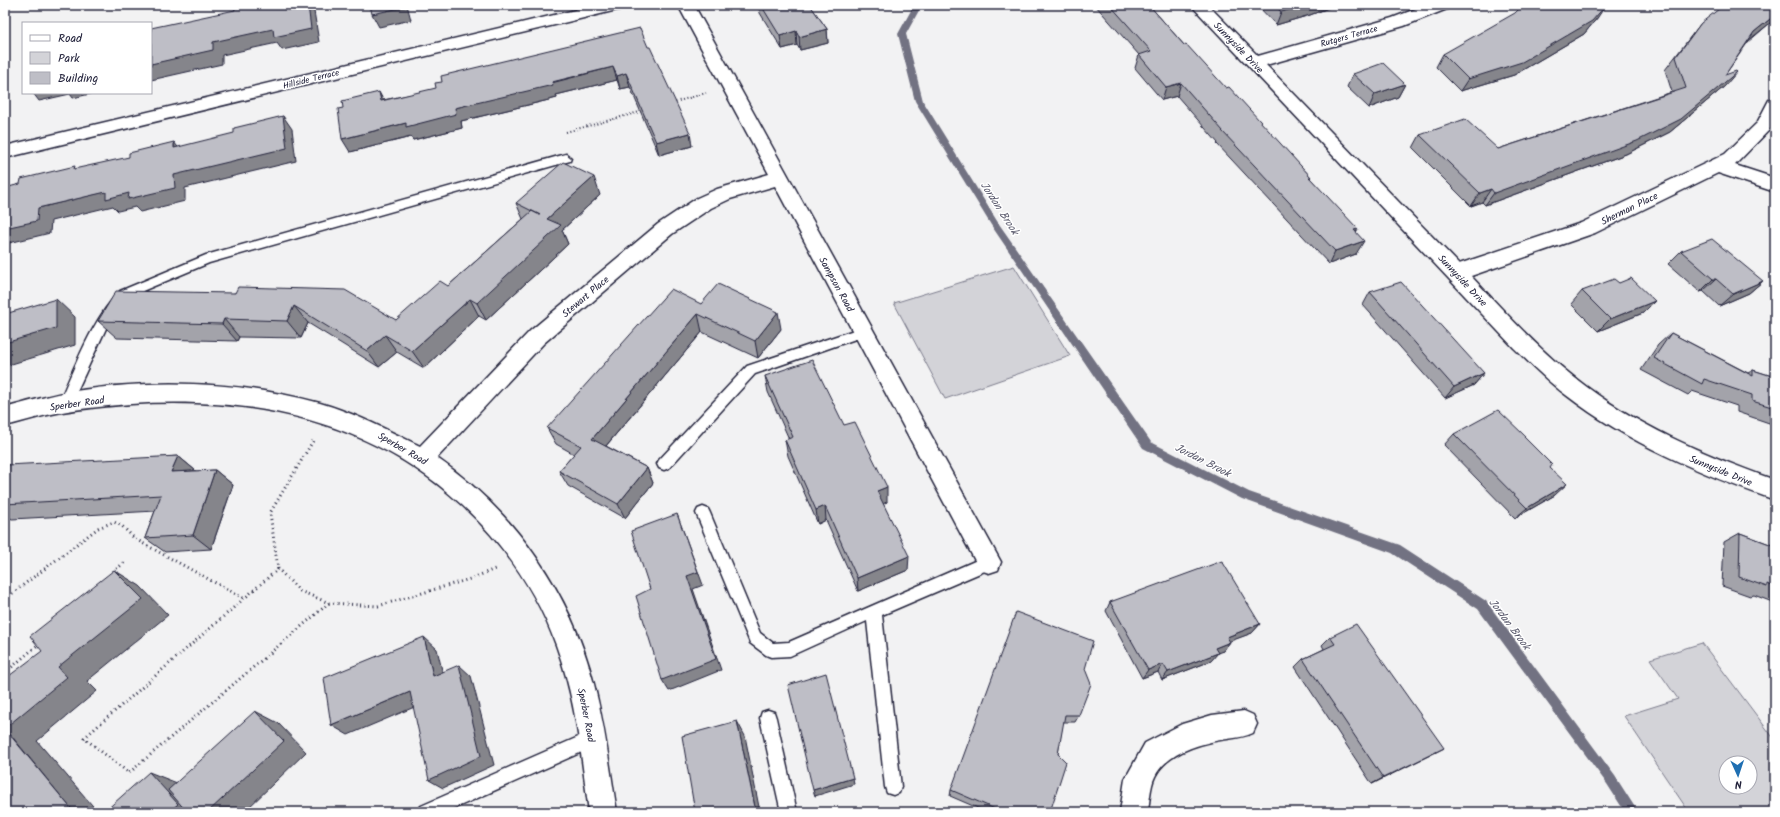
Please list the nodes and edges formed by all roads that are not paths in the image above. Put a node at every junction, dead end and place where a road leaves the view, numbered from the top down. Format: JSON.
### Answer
{"nodes":[{"id":1,"x":616,"y":5,"type":"edge"},
{"id":2,"x":686,"y":5,"type":"edge"},
{"id":3,"x":1199,"y":5,"type":"edge"},
{"id":4,"x":1441,"y":5,"type":"edge"},
{"id":5,"x":1254,"y":63,"type":"junction"},
{"id":6,"x":1775,"y":104,"type":"edge"},
{"id":7,"x":5,"y":152,"type":"edge"},
{"id":8,"x":566,"y":158,"type":"dead end"},
{"id":9,"x":1717,"y":166,"type":"junction"},
{"id":10,"x":779,"y":178,"type":"junction"},
{"id":11,"x":1775,"y":185,"type":"edge"},
{"id":12,"x":1457,"y":273,"type":"junction"},
{"id":13,"x":863,"y":332,"type":"junction"},
{"id":14,"x":65,"y":402,"type":"junction"},
{"id":15,"x":5,"y":417,"type":"edge"},
{"id":16,"x":423,"y":458,"type":"junction"},
{"id":17,"x":664,"y":464,"type":"dead end"},
{"id":18,"x":1775,"y":490,"type":"edge"},
{"id":19,"x":703,"y":513,"type":"dead end"},
{"id":20,"x":989,"y":562,"type":"joint"},
{"id":21,"x":874,"y":612,"type":"junction"},
{"id":22,"x":768,"y":718,"type":"dead end"},
{"id":23,"x":1244,"y":724,"type":"dead end"},
{"id":24,"x":592,"y":739,"type":"junction"},
{"id":25,"x":893,"y":787,"type":"dead end"},
{"id":26,"x":427,"y":812,"type":"edge"},
{"id":27,"x":603,"y":812,"type":"edge"},
{"id":28,"x":789,"y":812,"type":"edge"},
{"id":29,"x":1134,"y":812,"type":"edge"}],
"edges":[{"from":1,"to":7,"type":"street","name":"Hillside Terrace"},
{"from":2,"to":10,"type":"street","name":"Sampson Road"},
{"from":3,"to":5,"type":"street","name":"Sunnyside Drive"},
{"from":4,"to":5,"type":"street","name":"Rutgers Terrace"},
{"from":5,"to":12,"type":"street","name":"Sunnyside Drive"},
{"from":6,"to":9,"type":"street","name":"Sherman Place"},
{"from":8,"to":14,"type":"lane"},
{"from":9,"to":11,"type":"street"},
{"from":9,"to":12,"type":"street","name":"Sherman Place"},
{"from":10,"to":13,"type":"street","name":"Sampson Road"},
{"from":10,"to":16,"type":"street","name":"Stewart Place"},
{"from":12,"to":18,"type":"street","name":"Sunnyside Drive"},
{"from":13,"to":17,"type":"lane"},
{"from":13,"to":20,"type":"street","name":"Sampson Road"},
{"from":14,"to":15,"type":"street","name":"Sperber Road"},
{"from":14,"to":16,"type":"street","name":"Sperber Road"},
{"from":16,"to":24,"type":"street","name":"Sperber Road"},
{"from":19,"to":21,"type":"lane"},
{"from":20,"to":21,"type":"lane"},
{"from":21,"to":25,"type":"lane"},
{"from":22,"to":28,"type":"lane"},
{"from":23,"to":29,"type":"street"},
{"from":24,"to":26,"type":"lane"},
{"from":24,"to":27,"type":"street","name":"Sperber Road"}]}
